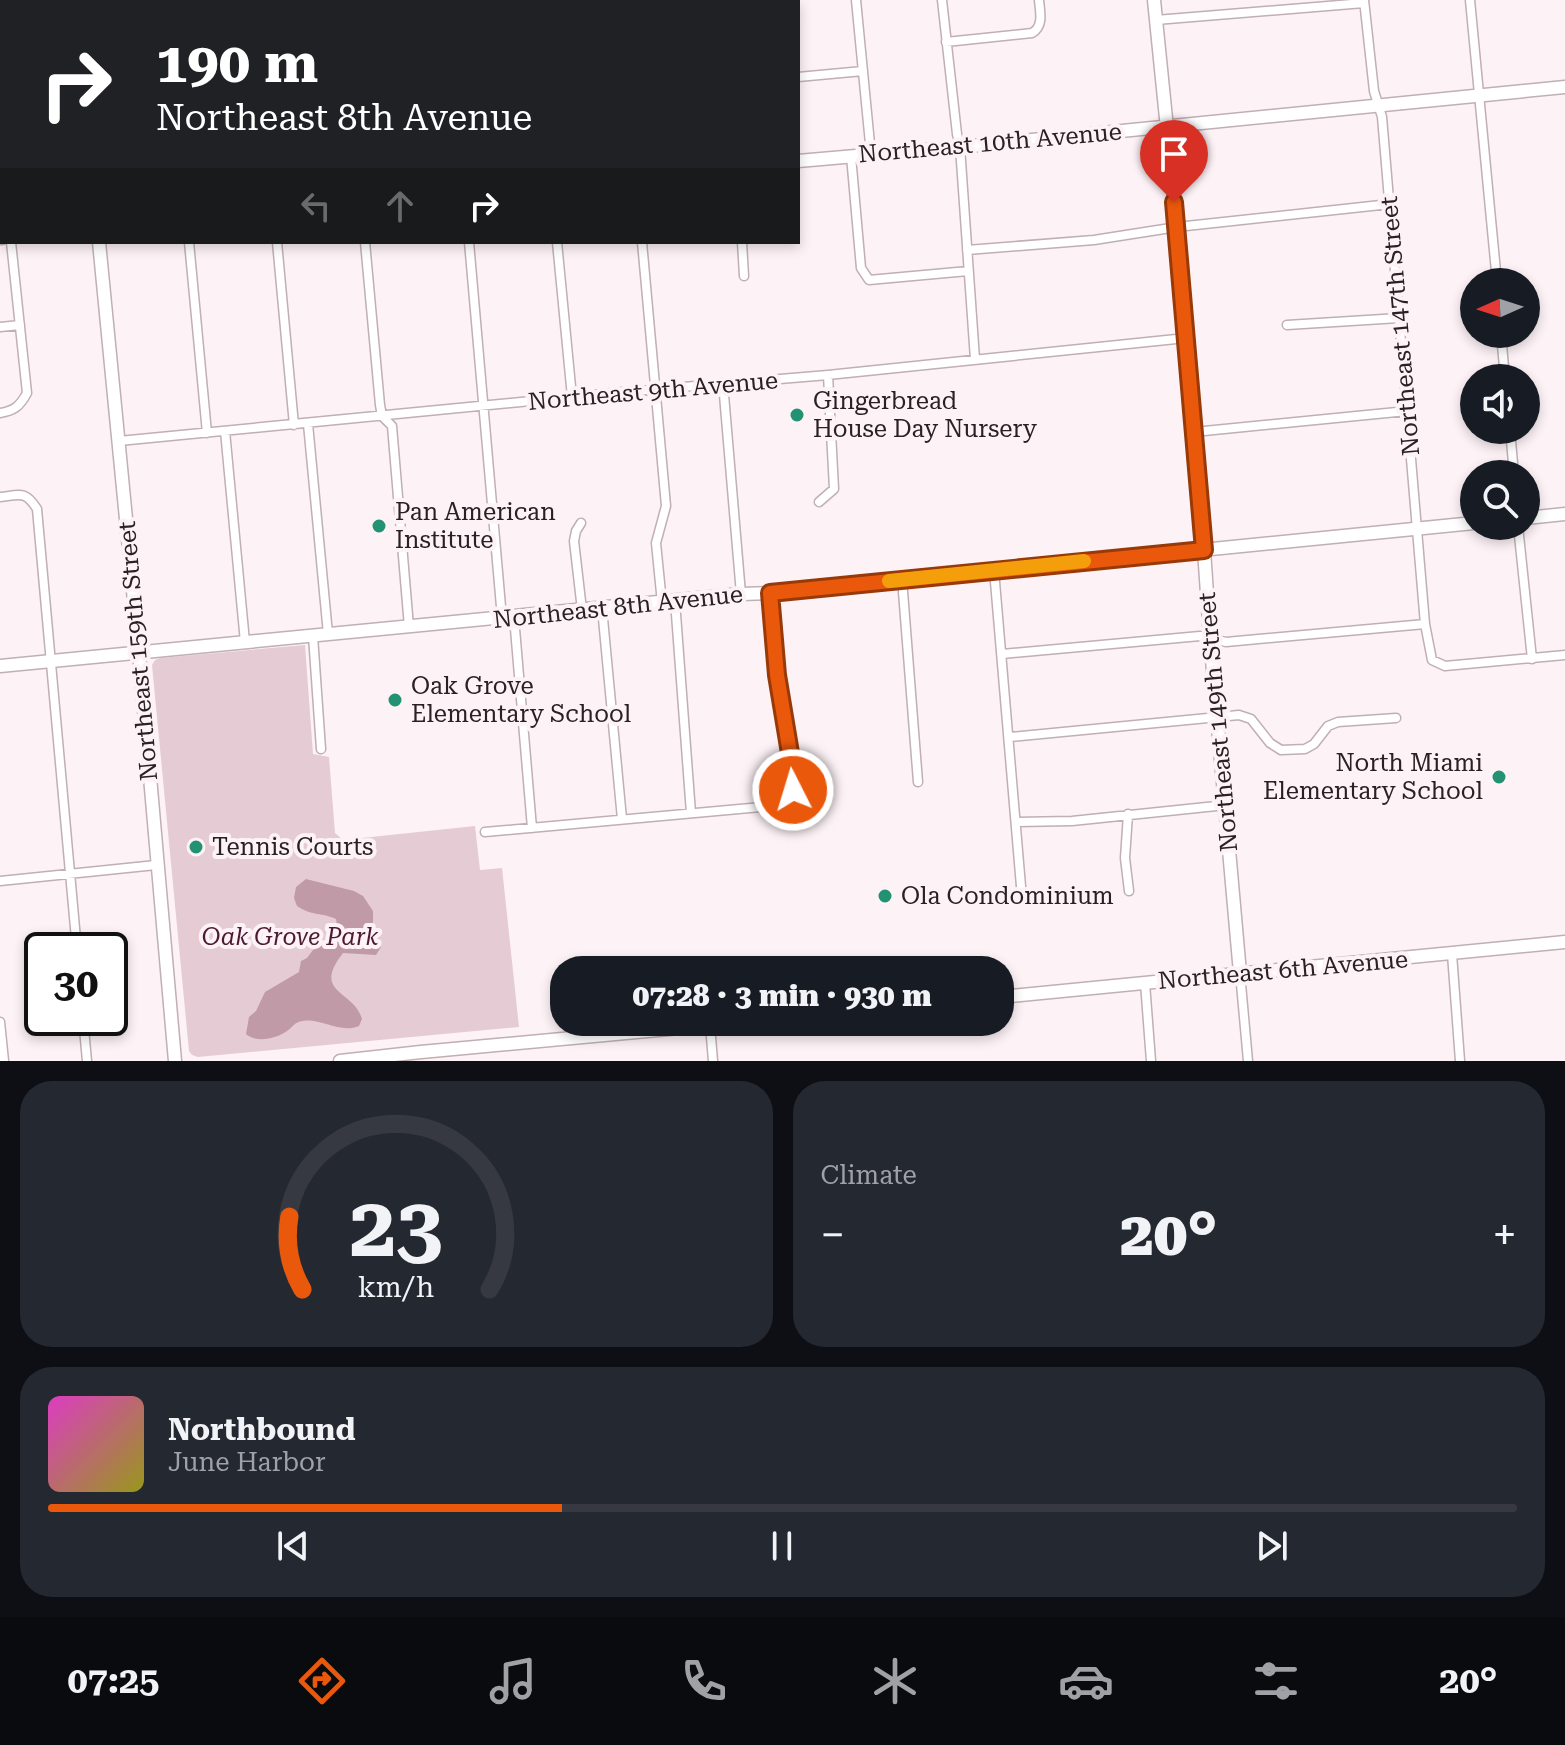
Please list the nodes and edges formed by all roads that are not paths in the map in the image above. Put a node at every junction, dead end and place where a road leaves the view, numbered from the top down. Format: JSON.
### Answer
{"nodes":[{"id":1,"x":856,"y":0,"type":"edge"},
{"id":2,"x":942,"y":0,"type":"edge"},
{"id":3,"x":1039,"y":0,"type":"edge"},
{"id":4,"x":1154,"y":0,"type":"edge"},
{"id":5,"x":1470,"y":0,"type":"edge"},
{"id":6,"x":1364,"y":2,"type":"edge"},
{"id":7,"x":1156,"y":20,"type":"junction"},
{"id":8,"x":946,"y":42,"type":"junction"},
{"id":9,"x":863,"y":71,"type":"junction"},
{"id":10,"x":800,"y":77,"type":"edge"},
{"id":11,"x":1565,"y":87,"type":"edge"},
{"id":12,"x":1480,"y":94,"type":"junction"},
{"id":13,"x":1379,"y":104,"type":"junction"},
{"id":14,"x":1168,"y":126,"type":"junction"},
{"id":15,"x":960,"y":147,"type":"junction"},
{"id":16,"x":871,"y":154,"type":"junction"},
{"id":17,"x":851,"y":156,"type":"junction"},
{"id":18,"x":800,"y":161,"type":"edge"},
{"id":19,"x":1390,"y":204,"type":"junction"},
{"id":20,"x":1177,"y":227,"type":"junction"},
{"id":21,"x":11,"y":244,"type":"edge"},
{"id":22,"x":99,"y":244,"type":"edge"},
{"id":23,"x":189,"y":244,"type":"edge"},
{"id":24,"x":277,"y":244,"type":"edge"},
{"id":25,"x":365,"y":244,"type":"edge"},
{"id":26,"x":469,"y":244,"type":"edge"},
{"id":27,"x":557,"y":244,"type":"edge"},
{"id":28,"x":642,"y":244,"type":"edge"},
{"id":29,"x":742,"y":244,"type":"edge"},
{"id":30,"x":967,"y":250,"type":"junction"},
{"id":31,"x":1496,"y":268,"type":"edge"},
{"id":32,"x":968,"y":271,"type":"junction"},
{"id":33,"x":744,"y":276,"type":"dead end"},
{"id":34,"x":1399,"y":318,"type":"junction"},
{"id":35,"x":20,"y":325,"type":"junction"},
{"id":36,"x":1287,"y":325,"type":"dead end"},
{"id":37,"x":0,"y":327,"type":"edge"},
{"id":38,"x":1186,"y":338,"type":"junction"},
{"id":39,"x":975,"y":359,"type":"junction"},
{"id":40,"x":828,"y":375,"type":"junction"},
{"id":41,"x":723,"y":383,"type":"junction"},
{"id":42,"x":656,"y":390,"type":"junction"},
{"id":43,"x":572,"y":397,"type":"junction"},
{"id":44,"x":484,"y":407,"type":"junction"},
{"id":45,"x":1407,"y":411,"type":"junction"},
{"id":46,"x":0,"y":413,"type":"edge"},
{"id":47,"x":382,"y":416,"type":"junction"},
{"id":48,"x":308,"y":424,"type":"junction"},
{"id":49,"x":294,"y":425,"type":"junction"},
{"id":50,"x":225,"y":431,"type":"junction"},
{"id":51,"x":1194,"y":432,"type":"junction"},
{"id":52,"x":207,"y":433,"type":"junction"},
{"id":53,"x":119,"y":441,"type":"junction"},
{"id":54,"x":0,"y":497,"type":"edge"},
{"id":55,"x":819,"y":502,"type":"dead end"},
{"id":56,"x":1565,"y":514,"type":"edge"},
{"id":57,"x":1540,"y":517,"type":"edge"},
{"id":58,"x":581,"y":523,"type":"dead end"},
{"id":59,"x":1460,"y":524,"type":"edge"},
{"id":60,"x":1417,"y":529,"type":"junction"},
{"id":61,"x":1519,"y":540,"type":"edge"},
{"id":62,"x":1204,"y":550,"type":"junction"},
{"id":63,"x":994,"y":570,"type":"junction"},
{"id":64,"x":902,"y":579,"type":"junction"},
{"id":65,"x":770,"y":593,"type":"junction"},
{"id":66,"x":741,"y":594,"type":"junction"},
{"id":67,"x":669,"y":602,"type":"junction"},
{"id":68,"x":602,"y":608,"type":"junction"},
{"id":69,"x":582,"y":610,"type":"junction"},
{"id":70,"x":508,"y":617,"type":"junction"},
{"id":71,"x":1425,"y":624,"type":"junction"},
{"id":72,"x":409,"y":627,"type":"junction"},
{"id":73,"x":328,"y":634,"type":"junction"},
{"id":74,"x":313,"y":636,"type":"junction"},
{"id":75,"x":1210,"y":637,"type":"junction"},
{"id":76,"x":245,"y":642,"type":"junction"},
{"id":77,"x":139,"y":652,"type":"junction"},
{"id":78,"x":1002,"y":654,"type":"junction"},
{"id":79,"x":1565,"y":655,"type":"edge"},
{"id":80,"x":1532,"y":659,"type":"junction"},
{"id":81,"x":50,"y":661,"type":"junction"},
{"id":82,"x":0,"y":666,"type":"edge"},
{"id":83,"x":1218,"y":717,"type":"junction"},
{"id":84,"x":1396,"y":718,"type":"dead end"},
{"id":85,"x":1010,"y":737,"type":"junction"},
{"id":86,"x":321,"y":749,"type":"dead end"},
{"id":87,"x":918,"y":782,"type":"dead end"},
{"id":88,"x":1226,"y":805,"type":"junction"},
{"id":89,"x":691,"y":813,"type":"junction"},
{"id":90,"x":1128,"y":814,"type":"junction"},
{"id":91,"x":622,"y":819,"type":"junction"},
{"id":92,"x":1016,"y":822,"type":"junction"},
{"id":93,"x":532,"y":828,"type":"junction"},
{"id":94,"x":485,"y":832,"type":"dead end"},
{"id":95,"x":156,"y":865,"type":"junction"},
{"id":96,"x":70,"y":873,"type":"junction"},
{"id":97,"x":0,"y":881,"type":"edge"},
{"id":98,"x":1129,"y":891,"type":"dead end"},
{"id":99,"x":1022,"y":898,"type":"dead end"},
{"id":100,"x":75,"y":932,"type":"edge"},
{"id":101,"x":1565,"y":942,"type":"edge"},
{"id":102,"x":1452,"y":954,"type":"junction"},
{"id":103,"x":1240,"y":973,"type":"junction"},
{"id":104,"x":1145,"y":983,"type":"junction"},
{"id":105,"x":1014,"y":996,"type":"edge"},
{"id":106,"x":0,"y":1022,"type":"edge"},
{"id":107,"x":85,"y":1036,"type":"edge"},
{"id":108,"x":607,"y":1036,"type":"edge"},
{"id":109,"x":711,"y":1036,"type":"edge"},
{"id":110,"x":421,"y":1056,"type":"edge"},
{"id":111,"x":4,"y":1061,"type":"edge"},
{"id":112,"x":87,"y":1061,"type":"edge"},
{"id":113,"x":175,"y":1061,"type":"edge"},
{"id":114,"x":341,"y":1061,"type":"edge"},
{"id":115,"x":713,"y":1061,"type":"edge"},
{"id":116,"x":1151,"y":1061,"type":"edge"},
{"id":117,"x":1248,"y":1061,"type":"edge"},
{"id":118,"x":1460,"y":1061,"type":"edge"}],
"edges":[{"from":1,"to":9,"type":"street"},
{"from":2,"to":8,"type":"street"},
{"from":3,"to":8,"type":"street"},
{"from":4,"to":7,"type":"street","name":"Northeast 149th Street"},
{"from":5,"to":12,"type":"street"},
{"from":6,"to":7,"type":"street"},
{"from":6,"to":13,"type":"street","name":"Northeast 147th Street"},
{"from":7,"to":14,"type":"street","name":"Northeast 149th Street"},
{"from":8,"to":15,"type":"street"},
{"from":9,"to":10,"type":"street"},
{"from":9,"to":16,"type":"street"},
{"from":11,"to":12,"type":"street","name":"Northeast 10th Avenue"},
{"from":12,"to":13,"type":"street","name":"Northeast 10th Avenue"},
{"from":12,"to":31,"type":"street"},
{"from":13,"to":14,"type":"street","name":"Northeast 10th Avenue"},
{"from":13,"to":19,"type":"street","name":"Northeast 147th Street"},
{"from":14,"to":15,"type":"street","name":"Northeast 10th Avenue"},
{"from":14,"to":20,"type":"street","name":"Northeast 149th Street"},
{"from":15,"to":16,"type":"street","name":"Northeast 10th Avenue"},
{"from":15,"to":30,"type":"street"},
{"from":16,"to":17,"type":"street","name":"Northeast 10th Avenue"},
{"from":17,"to":18,"type":"street","name":"Northeast 10th Avenue"},
{"from":17,"to":32,"type":"street"},
{"from":19,"to":20,"type":"street"},
{"from":19,"to":34,"type":"street","name":"Northeast 147th Street"},
{"from":20,"to":30,"type":"street"},
{"from":20,"to":38,"type":"street","name":"Northeast 149th Street"},
{"from":21,"to":35,"type":"street"},
{"from":22,"to":53,"type":"street","name":"Northeast 159th Street"},
{"from":23,"to":52,"type":"street"},
{"from":24,"to":49,"type":"street"},
{"from":25,"to":47,"type":"street"},
{"from":26,"to":44,"type":"street"},
{"from":27,"to":43,"type":"street"},
{"from":28,"to":42,"type":"street"},
{"from":29,"to":33,"type":"street"},
{"from":30,"to":32,"type":"street"},
{"from":32,"to":39,"type":"street"},
{"from":34,"to":36,"type":"street"},
{"from":34,"to":45,"type":"street","name":"Northeast 147th Street"},
{"from":35,"to":37,"type":"street"},
{"from":35,"to":46,"type":"street"},
{"from":38,"to":39,"type":"street","name":"Northeast 9th Avenue"},
{"from":38,"to":51,"type":"street","name":"Northeast 149th Street"},
{"from":39,"to":40,"type":"street","name":"Northeast 9th Avenue"},
{"from":40,"to":41,"type":"street","name":"Northeast 9th Avenue"},
{"from":40,"to":55,"type":"street"},
{"from":41,"to":42,"type":"street","name":"Northeast 9th Avenue"},
{"from":41,"to":66,"type":"street"},
{"from":42,"to":43,"type":"street","name":"Northeast 9th Avenue"},
{"from":42,"to":67,"type":"street"},
{"from":43,"to":44,"type":"street","name":"Northeast 9th Avenue"},
{"from":44,"to":47,"type":"street","name":"Northeast 9th Avenue"},
{"from":44,"to":70,"type":"street"},
{"from":45,"to":51,"type":"street"},
{"from":45,"to":60,"type":"street","name":"Northeast 147th Street"},
{"from":47,"to":48,"type":"street","name":"Northeast 9th Avenue"},
{"from":47,"to":72,"type":"street"},
{"from":48,"to":49,"type":"street","name":"Northeast 9th Avenue"},
{"from":48,"to":73,"type":"street"},
{"from":49,"to":50,"type":"street","name":"Northeast 9th Avenue"},
{"from":50,"to":52,"type":"street","name":"Northeast 9th Avenue"},
{"from":50,"to":76,"type":"street"},
{"from":51,"to":62,"type":"street","name":"Northeast 149th Street"},
{"from":52,"to":53,"type":"street","name":"Northeast 9th Avenue"},
{"from":53,"to":77,"type":"street","name":"Northeast 159th Street"},
{"from":54,"to":81,"type":"street"},
{"from":56,"to":57,"type":"street"},
{"from":58,"to":69,"type":"street"},
{"from":59,"to":60,"type":"street","name":"Northeast 8th Avenue"},
{"from":60,"to":62,"type":"street","name":"Northeast 8th Avenue"},
{"from":60,"to":71,"type":"street","name":"Northeast 147th Street"},
{"from":61,"to":80,"type":"street"},
{"from":62,"to":63,"type":"street","name":"Northeast 8th Avenue"},
{"from":62,"to":75,"type":"street","name":"Northeast 149th Street"},
{"from":63,"to":64,"type":"street","name":"Northeast 8th Avenue"},
{"from":63,"to":78,"type":"street"},
{"from":64,"to":65,"type":"street","name":"Northeast 8th Avenue"},
{"from":64,"to":87,"type":"street"},
{"from":65,"to":66,"type":"street","name":"Northeast 8th Avenue"},
{"from":65,"to":89,"type":"street"},
{"from":66,"to":67,"type":"street","name":"Northeast 8th Avenue"},
{"from":67,"to":68,"type":"street","name":"Northeast 8th Avenue"},
{"from":67,"to":89,"type":"street"},
{"from":68,"to":69,"type":"street","name":"Northeast 8th Avenue"},
{"from":68,"to":91,"type":"street"},
{"from":69,"to":70,"type":"street","name":"Northeast 8th Avenue"},
{"from":70,"to":72,"type":"street","name":"Northeast 8th Avenue"},
{"from":70,"to":93,"type":"street"},
{"from":71,"to":75,"type":"street"},
{"from":71,"to":80,"type":"street","name":"Northeast 147th Street"},
{"from":72,"to":73,"type":"street","name":"Northeast 8th Avenue"},
{"from":73,"to":74,"type":"street","name":"Northeast 8th Avenue"},
{"from":74,"to":76,"type":"street","name":"Northeast 8th Avenue"},
{"from":74,"to":86,"type":"street"},
{"from":75,"to":78,"type":"street"},
{"from":75,"to":83,"type":"street","name":"Northeast 149th Street"},
{"from":76,"to":77,"type":"street","name":"Northeast 8th Avenue"},
{"from":77,"to":81,"type":"street","name":"Northeast 8th Avenue"},
{"from":77,"to":95,"type":"street","name":"Northeast 159th Street"},
{"from":78,"to":85,"type":"street"},
{"from":79,"to":80,"type":"street"},
{"from":81,"to":82,"type":"street","name":"Northeast 8th Avenue"},
{"from":81,"to":96,"type":"street"},
{"from":83,"to":84,"type":"street"},
{"from":83,"to":85,"type":"street"},
{"from":83,"to":88,"type":"street","name":"Northeast 149th Street"},
{"from":85,"to":92,"type":"street"},
{"from":88,"to":90,"type":"street"},
{"from":88,"to":103,"type":"street","name":"Northeast 149th Street"},
{"from":89,"to":91,"type":"street"},
{"from":90,"to":92,"type":"street"},
{"from":90,"to":98,"type":"street"},
{"from":91,"to":93,"type":"street"},
{"from":92,"to":99,"type":"street"},
{"from":93,"to":94,"type":"street"},
{"from":95,"to":96,"type":"street"},
{"from":95,"to":113,"type":"street","name":"Northeast 159th Street"},
{"from":96,"to":97,"type":"street"},
{"from":96,"to":100,"type":"street"},
{"from":101,"to":102,"type":"street","name":"Northeast 6th Avenue"},
{"from":102,"to":103,"type":"street","name":"Northeast 6th Avenue"},
{"from":102,"to":118,"type":"street"},
{"from":103,"to":104,"type":"street","name":"Northeast 6th Avenue"},
{"from":103,"to":117,"type":"street","name":"Northeast 149th Street"},
{"from":104,"to":105,"type":"street","name":"Northeast 6th Avenue"},
{"from":104,"to":116,"type":"street"},
{"from":106,"to":111,"type":"street"},
{"from":107,"to":112,"type":"street"},
{"from":108,"to":110,"type":"street"},
{"from":109,"to":115,"type":"street"},
{"from":110,"to":114,"type":"street"}]}
